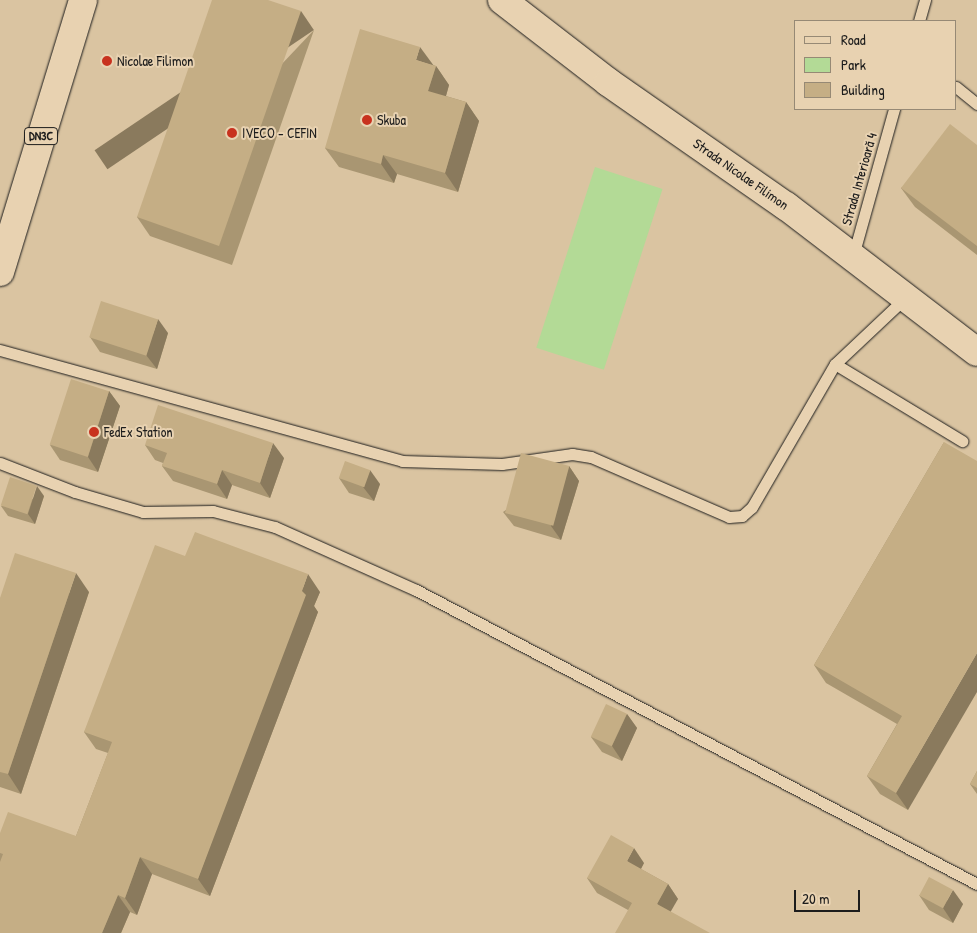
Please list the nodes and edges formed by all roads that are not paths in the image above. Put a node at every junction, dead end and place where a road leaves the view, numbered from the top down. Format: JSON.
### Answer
{"nodes":[{"id":1,"x":83,"y":0,"type":"edge"},
{"id":2,"x":502,"y":0,"type":"edge"},
{"id":3,"x":925,"y":0,"type":"edge"},
{"id":4,"x":919,"y":20,"type":"edge"},
{"id":5,"x":957,"y":88,"type":"edge"},
{"id":6,"x":977,"y":104,"type":"edge"},
{"id":7,"x":894,"y":110,"type":"edge"},
{"id":8,"x":852,"y":256,"type":"junction"},
{"id":9,"x":0,"y":272,"type":"edge"},
{"id":10,"x":906,"y":297,"type":"junction"},
{"id":11,"x":0,"y":350,"type":"edge"},
{"id":12,"x":977,"y":352,"type":"edge"},
{"id":13,"x":835,"y":364,"type":"junction"},
{"id":14,"x":962,"y":441,"type":"dead end"},
{"id":15,"x":0,"y":463,"type":"edge"},
{"id":16,"x":977,"y":884,"type":"edge"}],
"edges":[{"from":1,"to":9,"type":"street","number":"DN3C"},
{"from":2,"to":8,"type":"street","name":"Strada Nicolae Filimon"},
{"from":3,"to":4,"type":"lane"},
{"from":5,"to":6,"type":"lane"},
{"from":7,"to":8,"type":"lane","name":"Strada Interioară 4"},
{"from":8,"to":10,"type":"street","name":"Strada Nicolae Filimon"},
{"from":10,"to":12,"type":"street","name":"Strada Nicolae Filimon"},
{"from":10,"to":13,"type":"lane"},
{"from":11,"to":13,"type":"lane"},
{"from":13,"to":14,"type":"lane"},
{"from":15,"to":16,"type":"lane"}]}
